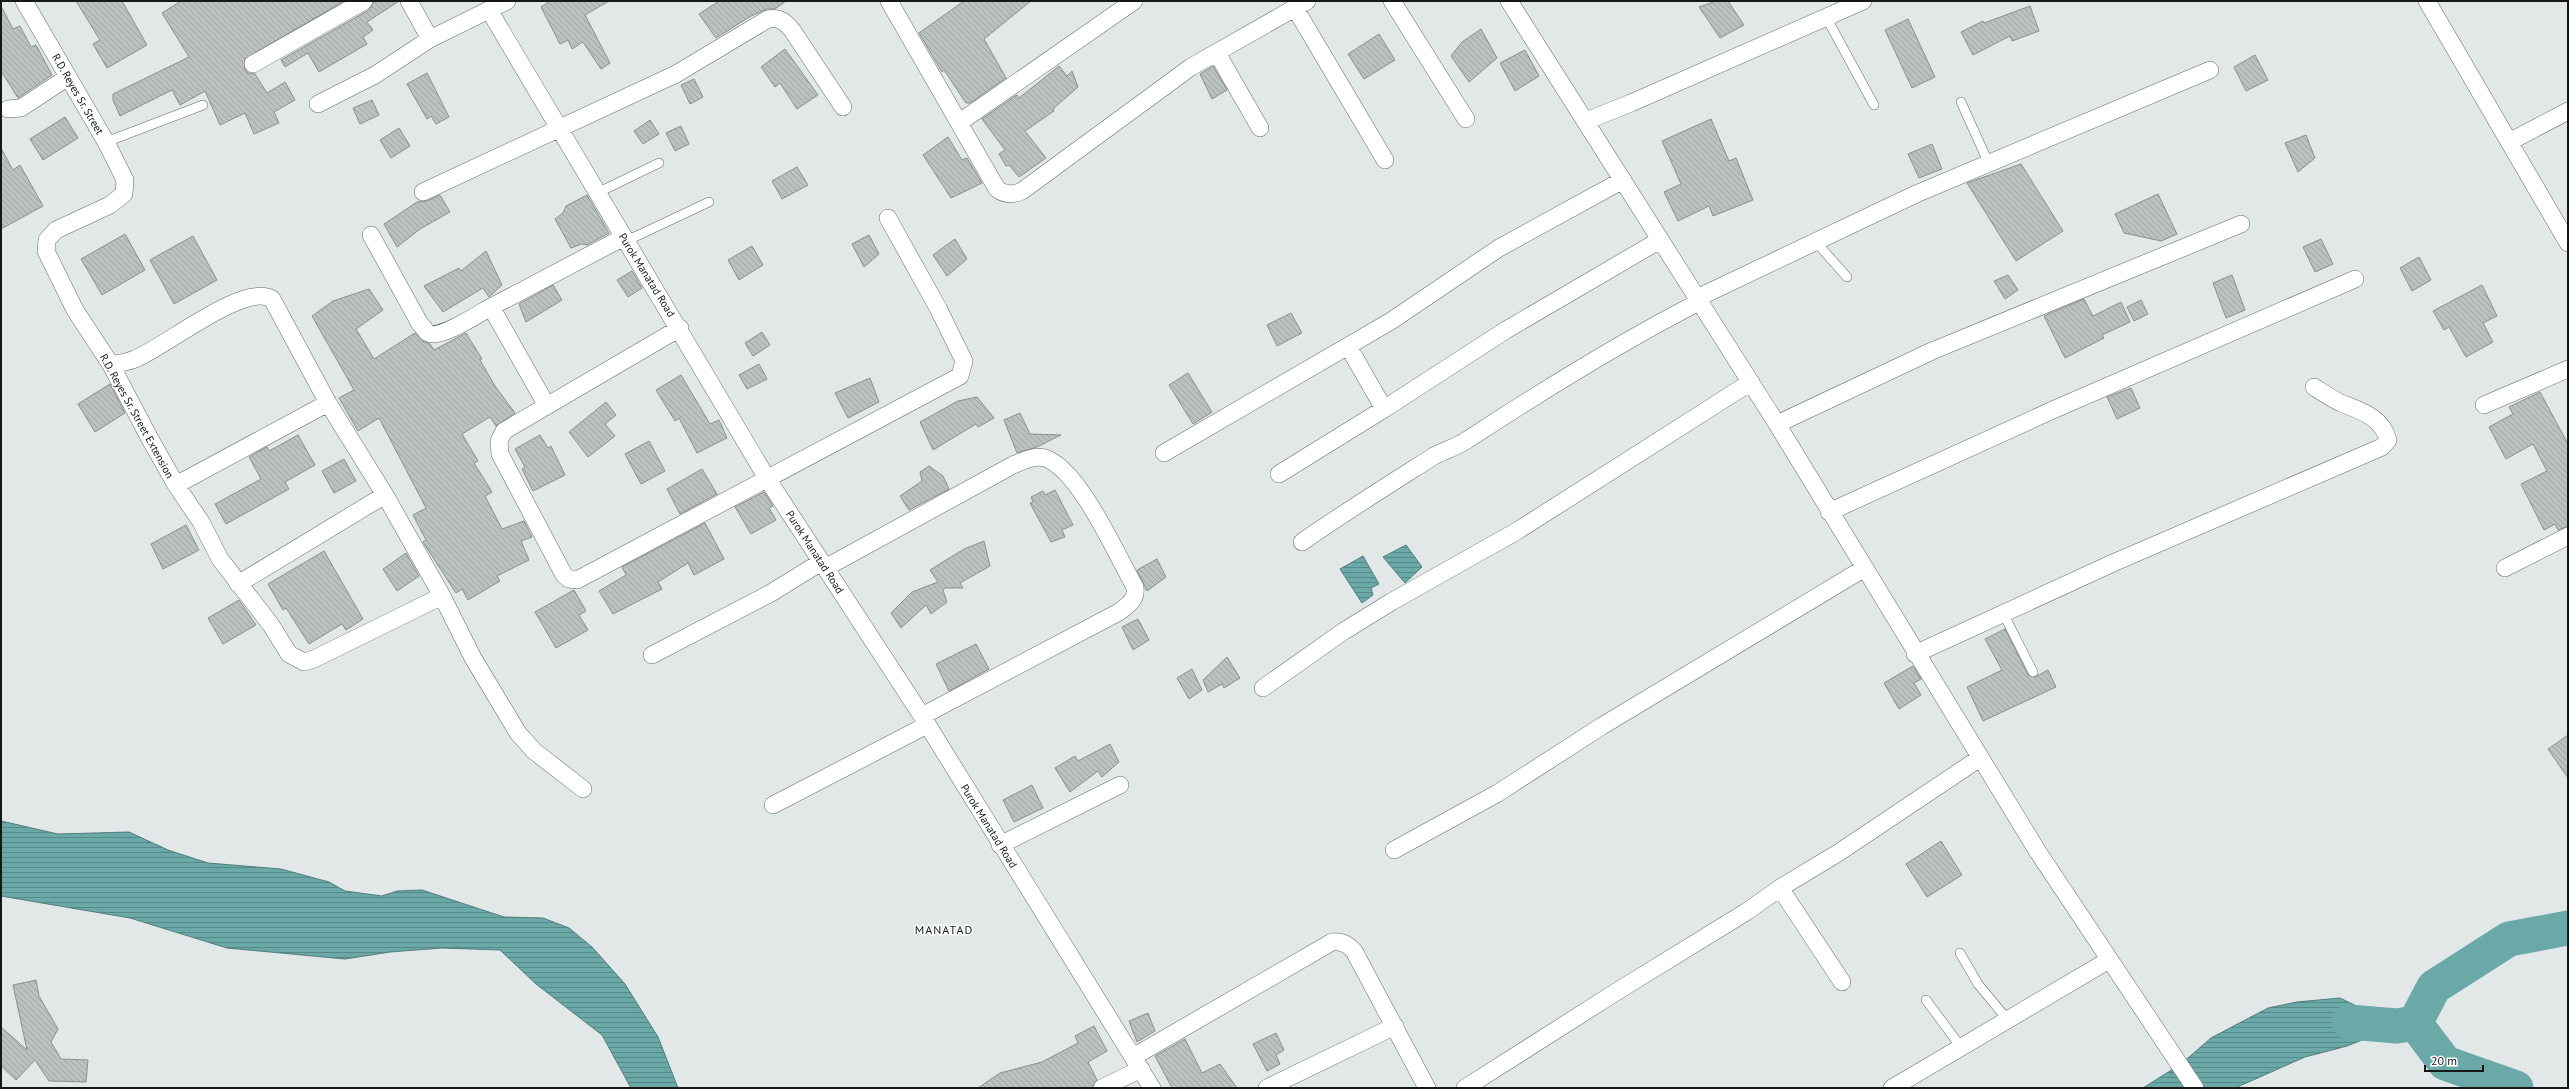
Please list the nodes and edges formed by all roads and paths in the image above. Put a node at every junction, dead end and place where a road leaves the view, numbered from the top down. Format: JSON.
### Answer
{"nodes":[{"id":1,"x":24,"y":1,"type":"edge"},
{"id":2,"x":364,"y":1,"type":"edge"},
{"id":3,"x":409,"y":1,"type":"edge"},
{"id":4,"x":507,"y":1,"type":"edge"},
{"id":5,"x":889,"y":1,"type":"edge"},
{"id":6,"x":1134,"y":1,"type":"edge"},
{"id":7,"x":1392,"y":1,"type":"edge"},
{"id":8,"x":1509,"y":1,"type":"edge"},
{"id":9,"x":1863,"y":1,"type":"edge"},
{"id":10,"x":2427,"y":1,"type":"edge"},
{"id":11,"x":1301,"y":5,"type":"edge"},
{"id":12,"x":489,"y":10,"type":"junction"},
{"id":13,"x":1826,"y":17,"type":"junction"},
{"id":14,"x":430,"y":39,"type":"junction"},
{"id":15,"x":1217,"y":53,"type":"junction"},
{"id":16,"x":253,"y":64,"type":"dead end"},
{"id":17,"x":2210,"y":70,"type":"dead end"},
{"id":18,"x":68,"y":77,"type":"junction"},
{"id":19,"x":1961,"y":102,"type":"dead end"},
{"id":20,"x":318,"y":104,"type":"dead end"},
{"id":21,"x":203,"y":105,"type":"dead end"},
{"id":22,"x":1874,"y":105,"type":"dead end"},
{"id":23,"x":843,"y":107,"type":"dead end"},
{"id":24,"x":8,"y":109,"type":"dead end"},
{"id":25,"x":2568,"y":111,"type":"edge"},
{"id":26,"x":1466,"y":120,"type":"dead end"},
{"id":27,"x":1586,"y":121,"type":"junction"},
{"id":28,"x":960,"y":122,"type":"junction"},
{"id":29,"x":1260,"y":128,"type":"dead end"},
{"id":30,"x":559,"y":131,"type":"junction"},
{"id":31,"x":106,"y":142,"type":"junction"},
{"id":32,"x":2509,"y":142,"type":"junction"},
{"id":33,"x":1385,"y":160,"type":"dead end"},
{"id":34,"x":659,"y":163,"type":"dead end"},
{"id":35,"x":1989,"y":164,"type":"junction"},
{"id":36,"x":1623,"y":180,"type":"junction"},
{"id":37,"x":126,"y":190,"type":"joint"},
{"id":38,"x":423,"y":192,"type":"dead end"},
{"id":39,"x":597,"y":193,"type":"junction"},
{"id":40,"x":709,"y":202,"type":"dead end"},
{"id":41,"x":888,"y":218,"type":"dead end"},
{"id":42,"x":2241,"y":224,"type":"dead end"},
{"id":43,"x":371,"y":236,"type":"dead end"},
{"id":44,"x":625,"y":239,"type":"junction"},
{"id":45,"x":1660,"y":240,"type":"junction"},
{"id":46,"x":1815,"y":242,"type":"junction"},
{"id":47,"x":2568,"y":243,"type":"edge"},
{"id":48,"x":1847,"y":277,"type":"dead end"},
{"id":49,"x":2355,"y":279,"type":"dead end"},
{"id":50,"x":1698,"y":300,"type":"junction"},
{"id":51,"x":491,"y":307,"type":"junction"},
{"id":52,"x":680,"y":328,"type":"junction"},
{"id":53,"x":1348,"y":346,"type":"junction"},
{"id":54,"x":111,"y":365,"type":"junction"},
{"id":55,"x":2568,"y":369,"type":"edge"},
{"id":56,"x":1751,"y":382,"type":"junction"},
{"id":57,"x":2314,"y":387,"type":"dead end"},
{"id":58,"x":328,"y":403,"type":"junction"},
{"id":59,"x":2484,"y":405,"type":"dead end"},
{"id":60,"x":547,"y":406,"type":"junction"},
{"id":61,"x":1384,"y":409,"type":"junction"},
{"id":62,"x":1777,"y":424,"type":"junction"},
{"id":63,"x":1164,"y":453,"type":"dead end"},
{"id":64,"x":1279,"y":474,"type":"dead end"},
{"id":65,"x":768,"y":480,"type":"junction"},
{"id":66,"x":176,"y":485,"type":"junction"},
{"id":67,"x":384,"y":495,"type":"junction"},
{"id":68,"x":1829,"y":512,"type":"junction"},
{"id":69,"x":2568,"y":536,"type":"edge"},
{"id":70,"x":1302,"y":542,"type":"dead end"},
{"id":71,"x":823,"y":565,"type":"junction"},
{"id":72,"x":2505,"y":568,"type":"dead end"},
{"id":73,"x":1863,"y":569,"type":"junction"},
{"id":74,"x":238,"y":584,"type":"junction"},
{"id":75,"x":442,"y":596,"type":"junction"},
{"id":76,"x":2003,"y":613,"type":"junction"},
{"id":77,"x":1915,"y":654,"type":"junction"},
{"id":78,"x":652,"y":655,"type":"dead end"},
{"id":79,"x":2033,"y":672,"type":"dead end"},
{"id":80,"x":1263,"y":688,"type":"dead end"},
{"id":81,"x":925,"y":721,"type":"junction"},
{"id":82,"x":1980,"y":758,"type":"junction"},
{"id":83,"x":1120,"y":785,"type":"dead end"},
{"id":84,"x":583,"y":789,"type":"dead end"},
{"id":85,"x":773,"y":805,"type":"dead end"},
{"id":86,"x":1000,"y":845,"type":"junction"},
{"id":87,"x":1394,"y":850,"type":"dead end"},
{"id":88,"x":1780,"y":888,"type":"junction"},
{"id":89,"x":1960,"y":953,"type":"dead end"},
{"id":90,"x":2109,"y":960,"type":"junction"},
{"id":91,"x":1842,"y":982,"type":"dead end"},
{"id":92,"x":1926,"y":1000,"type":"dead end"},
{"id":93,"x":2007,"y":1019,"type":"junction"},
{"id":94,"x":1396,"y":1026,"type":"junction"},
{"id":95,"x":1961,"y":1047,"type":"junction"},
{"id":96,"x":1137,"y":1063,"type":"junction"},
{"id":97,"x":1102,"y":1088,"type":"edge"},
{"id":98,"x":1152,"y":1088,"type":"edge"},
{"id":99,"x":1267,"y":1088,"type":"edge"},
{"id":100,"x":1427,"y":1088,"type":"edge"},
{"id":101,"x":1465,"y":1088,"type":"edge"},
{"id":102,"x":1892,"y":1088,"type":"edge"},
{"id":103,"x":2195,"y":1088,"type":"edge"}],
"edges":[{"from":1,"to":18,"type":"street","name":"R.D. Reyes Sr. Street"},
{"from":2,"to":16,"type":"street"},
{"from":3,"to":14,"type":"street"},
{"from":4,"to":12,"type":"street"},
{"from":5,"to":28,"type":"street"},
{"from":6,"to":28,"type":"street"},
{"from":7,"to":26,"type":"street"},
{"from":8,"to":27,"type":"street"},
{"from":9,"to":13,"type":"street"},
{"from":10,"to":32,"type":"street"},
{"from":11,"to":15,"type":"street"},
{"from":11,"to":33,"type":"street"},
{"from":12,"to":14,"type":"street"},
{"from":12,"to":30,"type":"street","name":"Purok Manatad Road"},
{"from":13,"to":22,"type":"lane"},
{"from":13,"to":27,"type":"street"},
{"from":14,"to":20,"type":"street"},
{"from":15,"to":28,"type":"street"},
{"from":15,"to":29,"type":"street"},
{"from":17,"to":35,"type":"street"},
{"from":18,"to":24,"type":"street"},
{"from":18,"to":31,"type":"street","name":"R.D. Reyes Sr. Street"},
{"from":19,"to":35,"type":"lane"},
{"from":21,"to":31,"type":"lane"},
{"from":23,"to":30,"type":"street"},
{"from":25,"to":32,"type":"street"},
{"from":27,"to":36,"type":"street"},
{"from":30,"to":38,"type":"street"},
{"from":30,"to":39,"type":"street","name":"Purok Manatad Road"},
{"from":31,"to":37,"type":"street","name":"R.D. Reyes Sr. Street"},
{"from":32,"to":47,"type":"street"},
{"from":34,"to":39,"type":"lane"},
{"from":35,"to":46,"type":"street"},
{"from":36,"to":45,"type":"street"},
{"from":36,"to":53,"type":"street"},
{"from":37,"to":54,"type":"street","name":"R.D. Reyes Sr. Street Extension"},
{"from":39,"to":44,"type":"street","name":"Purok Manatad Road"},
{"from":40,"to":44,"type":"lane"},
{"from":41,"to":65,"type":"street"},
{"from":42,"to":62,"type":"street"},
{"from":43,"to":51,"type":"street"},
{"from":44,"to":51,"type":"street"},
{"from":44,"to":52,"type":"street","name":"Purok Manatad Road"},
{"from":45,"to":50,"type":"street"},
{"from":45,"to":61,"type":"street"},
{"from":46,"to":48,"type":"lane"},
{"from":46,"to":50,"type":"street"},
{"from":49,"to":68,"type":"street"},
{"from":50,"to":56,"type":"street"},
{"from":50,"to":70,"type":"street"},
{"from":51,"to":60,"type":"street"},
{"from":52,"to":60,"type":"street"},
{"from":52,"to":65,"type":"street","name":"Purok Manatad Road"},
{"from":53,"to":61,"type":"street"},
{"from":53,"to":63,"type":"street"},
{"from":54,"to":58,"type":"street"},
{"from":54,"to":66,"type":"street","name":"R.D. Reyes Sr. Street Extension"},
{"from":55,"to":59,"type":"street"},
{"from":56,"to":62,"type":"street"},
{"from":56,"to":80,"type":"street"},
{"from":57,"to":76,"type":"street"},
{"from":58,"to":66,"type":"street"},
{"from":58,"to":67,"type":"street"},
{"from":60,"to":65,"type":"street"},
{"from":61,"to":64,"type":"street"},
{"from":62,"to":68,"type":"street"},
{"from":65,"to":71,"type":"street","name":"Purok Manatad Road"},
{"from":66,"to":74,"type":"street","name":"R.D. Reyes Sr. Street Extension"},
{"from":67,"to":74,"type":"street"},
{"from":67,"to":75,"type":"street"},
{"from":68,"to":73,"type":"street"},
{"from":69,"to":72,"type":"street"},
{"from":71,"to":78,"type":"street"},
{"from":71,"to":81,"type":"street","name":"Purok Manatad Road"},
{"from":71,"to":81,"type":"street"},
{"from":73,"to":77,"type":"street"},
{"from":73,"to":87,"type":"street"},
{"from":74,"to":75,"type":"street","name":"R.D. Reyes Sr. Street Extension"},
{"from":75,"to":84,"type":"street"},
{"from":76,"to":77,"type":"street"},
{"from":76,"to":79,"type":"lane"},
{"from":77,"to":82,"type":"street"},
{"from":81,"to":85,"type":"street"},
{"from":81,"to":86,"type":"street","name":"Purok Manatad Road"},
{"from":82,"to":88,"type":"street"},
{"from":82,"to":90,"type":"street"},
{"from":83,"to":86,"type":"street"},
{"from":86,"to":96,"type":"street","name":"Purok Manatad Road"},
{"from":88,"to":91,"type":"street"},
{"from":88,"to":101,"type":"street"},
{"from":89,"to":93,"type":"lane"},
{"from":90,"to":93,"type":"street"},
{"from":90,"to":103,"type":"street"},
{"from":92,"to":95,"type":"lane"},
{"from":93,"to":95,"type":"street"},
{"from":94,"to":96,"type":"street"},
{"from":94,"to":99,"type":"street"},
{"from":94,"to":100,"type":"street"},
{"from":95,"to":102,"type":"street"},
{"from":96,"to":97,"type":"street"},
{"from":96,"to":98,"type":"street","name":"Purok Manatad Road"}]}
